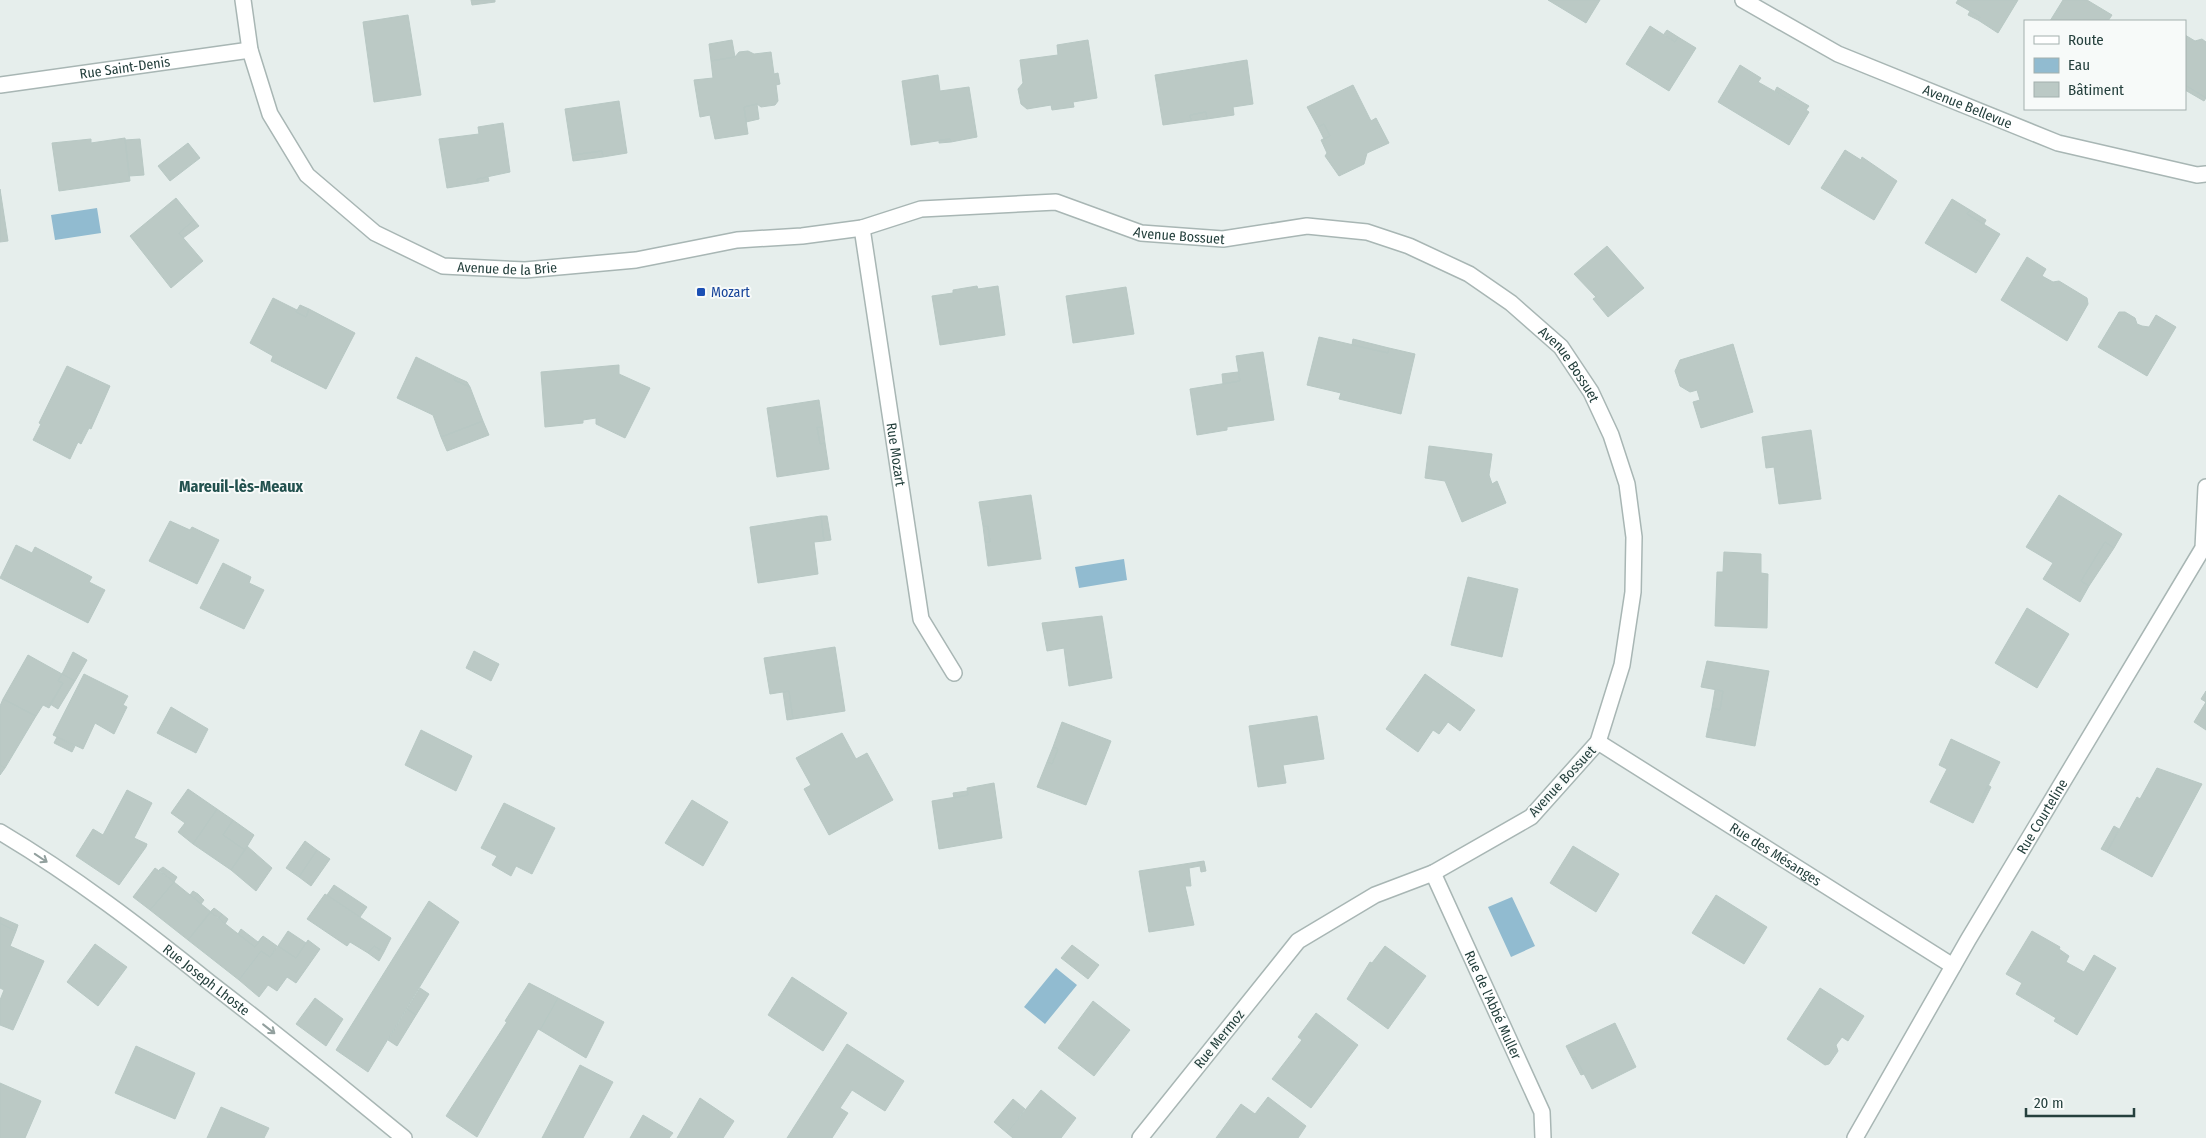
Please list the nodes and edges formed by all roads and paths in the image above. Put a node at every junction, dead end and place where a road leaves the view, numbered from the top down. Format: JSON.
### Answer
{"nodes":[{"id":1,"x":243,"y":0,"type":"edge"},
{"id":2,"x":1742,"y":0,"type":"edge"},
{"id":3,"x":250,"y":50,"type":"junction"},
{"id":4,"x":0,"y":85,"type":"edge"},
{"id":5,"x":2206,"y":174,"type":"edge"},
{"id":6,"x":862,"y":228,"type":"junction"},
{"id":7,"x":2206,"y":488,"type":"edge"},
{"id":8,"x":954,"y":673,"type":"dead end"},
{"id":9,"x":1598,"y":742,"type":"junction"},
{"id":10,"x":0,"y":832,"type":"edge"},
{"id":11,"x":1433,"y":873,"type":"junction"},
{"id":12,"x":1298,"y":941,"type":"joint"},
{"id":13,"x":1953,"y":966,"type":"junction"},
{"id":14,"x":404,"y":1138,"type":"edge"},
{"id":15,"x":1140,"y":1138,"type":"edge"},
{"id":16,"x":1543,"y":1138,"type":"edge"},
{"id":17,"x":1855,"y":1138,"type":"edge"}],
"edges":[{"from":1,"to":3,"type":"street","name":"Avenue de la Brie"},
{"from":2,"to":5,"type":"street","name":"Avenue Bellevue"},
{"from":3,"to":4,"type":"street","name":"Rue Saint-Denis"},
{"from":3,"to":6,"type":"street","name":"Avenue de la Brie"},
{"from":6,"to":8,"type":"street","name":"Rue Mozart"},
{"from":6,"to":9,"type":"street","name":"Avenue Bossuet"},
{"from":7,"to":13,"type":"street","name":"Rue Courteline"},
{"from":9,"to":11,"type":"street","name":"Avenue Bossuet"},
{"from":9,"to":13,"type":"street","name":"Rue des Mésanges"},
{"from":10,"to":14,"type":"street","name":"Rue Joseph Lhoste","one_way":true},
{"from":11,"to":12,"type":"street","name":"Avenue Bossuet"},
{"from":11,"to":16,"type":"street","name":"Rue de l'Abbé Muller"},
{"from":12,"to":15,"type":"street","name":"Rue Mermoz"},
{"from":13,"to":17,"type":"street","name":"Rue Courteline"}]}
